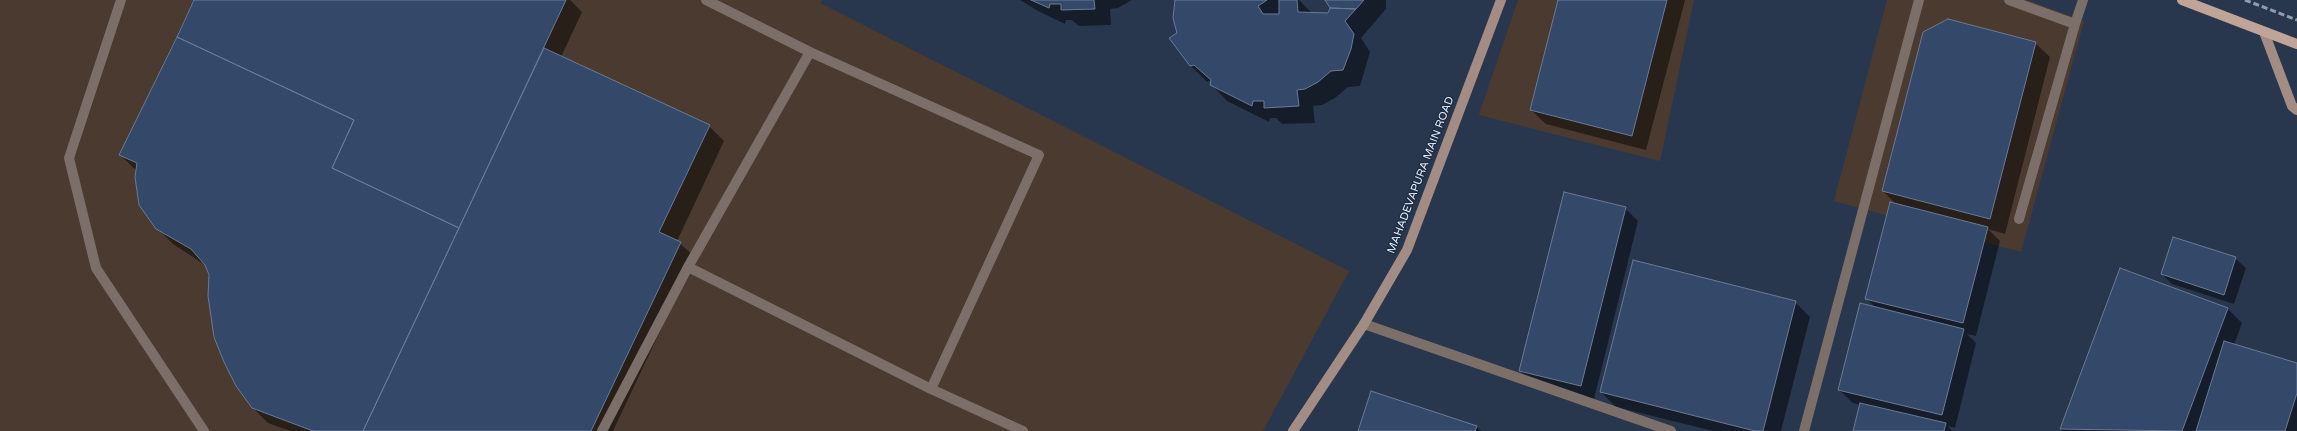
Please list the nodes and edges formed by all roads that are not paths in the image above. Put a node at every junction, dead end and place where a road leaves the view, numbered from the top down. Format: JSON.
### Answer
{"nodes":[{"id":1,"x":121,"y":0,"type":"edge"},
{"id":2,"x":706,"y":0,"type":"edge"},
{"id":3,"x":1500,"y":0,"type":"edge"},
{"id":4,"x":1920,"y":0,"type":"edge"},
{"id":5,"x":2009,"y":0,"type":"edge"},
{"id":6,"x":2083,"y":0,"type":"edge"},
{"id":7,"x":2182,"y":0,"type":"edge"},
{"id":8,"x":2075,"y":24,"type":"junction"},
{"id":9,"x":2264,"y":32,"type":"junction"},
{"id":10,"x":2297,"y":44,"type":"edge"},
{"id":11,"x":810,"y":52,"type":"junction"},
{"id":12,"x":2297,"y":110,"type":"edge"},
{"id":13,"x":2019,"y":219,"type":"dead end"},
{"id":14,"x":688,"y":267,"type":"junction"},
{"id":15,"x":1364,"y":324,"type":"junction"},
{"id":16,"x":931,"y":389,"type":"junction"},
{"id":17,"x":204,"y":431,"type":"edge"},
{"id":18,"x":602,"y":431,"type":"edge"},
{"id":19,"x":1023,"y":431,"type":"edge"},
{"id":20,"x":1293,"y":431,"type":"edge"},
{"id":21,"x":1671,"y":431,"type":"edge"},
{"id":22,"x":1804,"y":431,"type":"edge"}],
"edges":[{"from":1,"to":17,"type":"lane"},
{"from":2,"to":11,"type":"lane"},
{"from":3,"to":15,"type":"street","name":"MAHADEVAPURA MAIN ROAD"},
{"from":4,"to":22,"type":"lane"},
{"from":5,"to":8,"type":"lane"},
{"from":6,"to":8,"type":"lane"},
{"from":7,"to":9,"type":"main road"},
{"from":8,"to":13,"type":"lane"},
{"from":9,"to":10,"type":"main road"},
{"from":9,"to":12,"type":"street"},
{"from":11,"to":14,"type":"lane"},
{"from":11,"to":16,"type":"lane"},
{"from":14,"to":16,"type":"lane"},
{"from":14,"to":18,"type":"lane"},
{"from":15,"to":20,"type":"street","name":"MAHADEVAPURA MAIN ROAD"},
{"from":15,"to":21,"type":"lane"},
{"from":16,"to":19,"type":"lane"}]}
